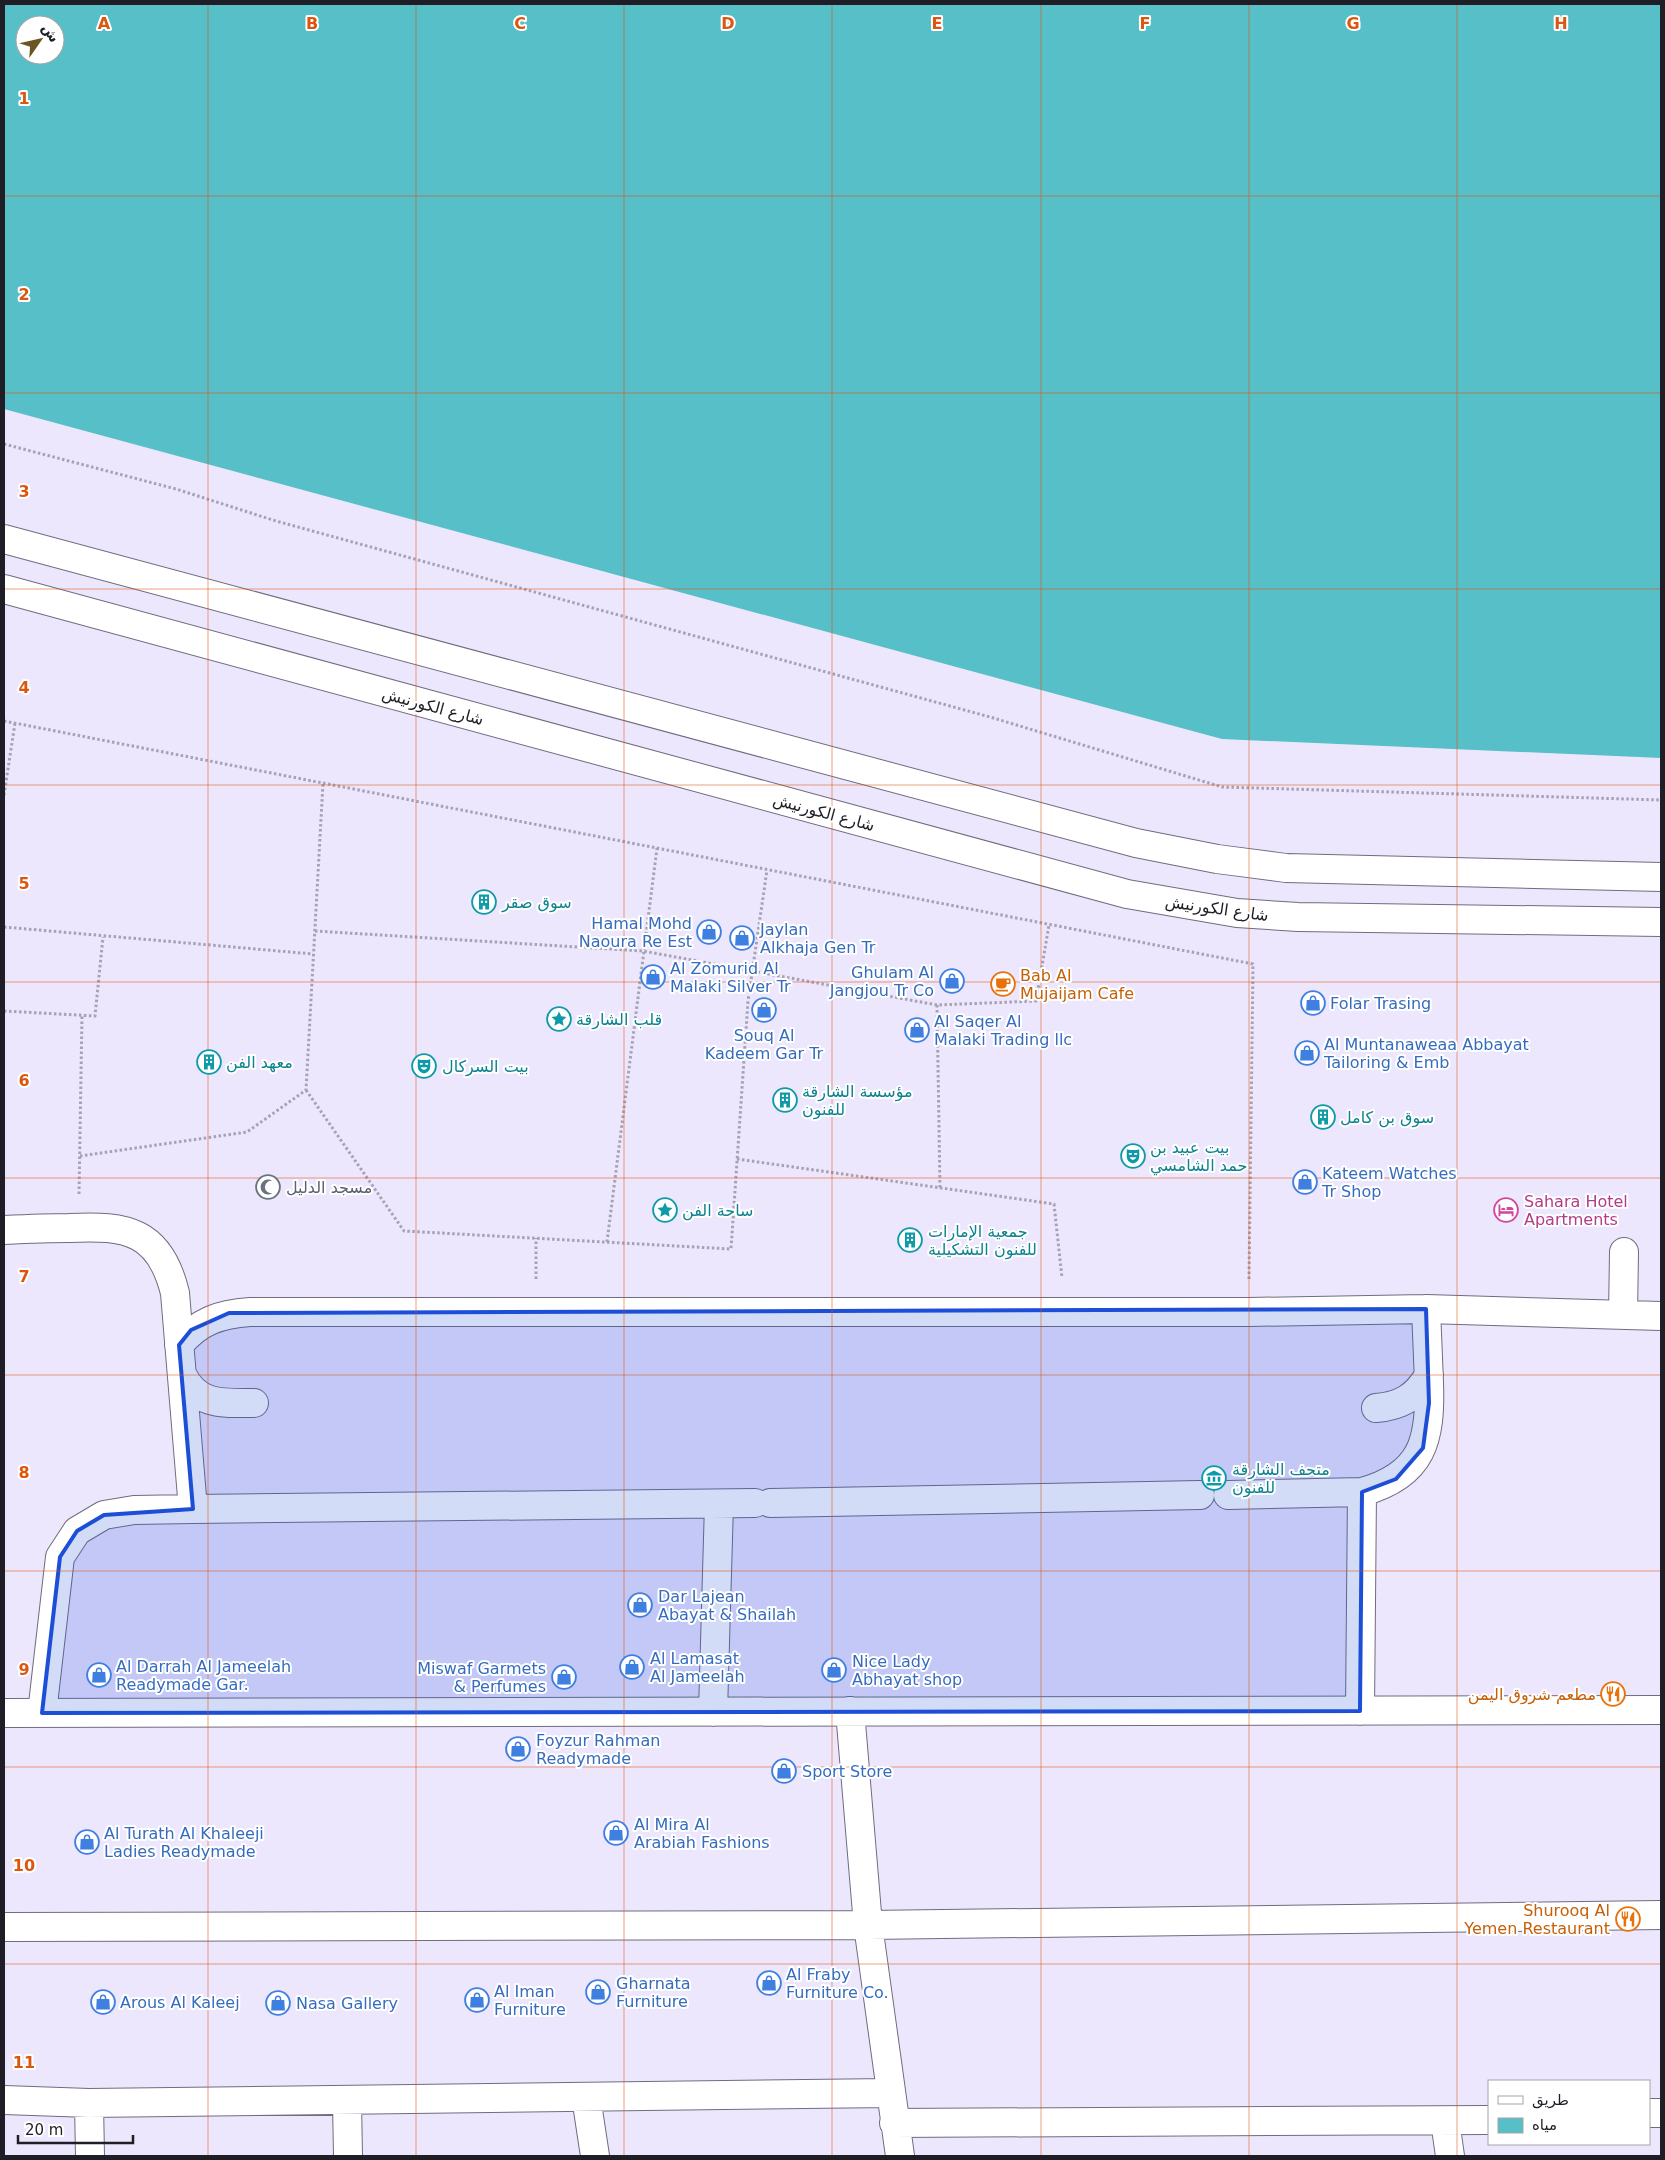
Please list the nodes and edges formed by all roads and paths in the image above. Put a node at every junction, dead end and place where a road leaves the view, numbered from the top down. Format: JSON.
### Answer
{"nodes":[{"id":1,"x":4,"y":444,"type":"edge"},
{"id":2,"x":4,"y":539,"type":"edge"},
{"id":3,"x":4,"y":589,"type":"edge"},
{"id":4,"x":4,"y":721,"type":"edge"},
{"id":5,"x":15,"y":723,"type":"junction"},
{"id":6,"x":323,"y":783,"type":"junction"},
{"id":7,"x":4,"y":795,"type":"edge"},
{"id":8,"x":1661,"y":800,"type":"edge"},
{"id":9,"x":657,"y":848,"type":"junction"},
{"id":10,"x":767,"y":870,"type":"junction"},
{"id":11,"x":1661,"y":877,"type":"edge"},
{"id":12,"x":1661,"y":922,"type":"edge"},
{"id":13,"x":1049,"y":925,"type":"junction"},
{"id":14,"x":4,"y":927,"type":"edge"},
{"id":15,"x":315,"y":931,"type":"junction"},
{"id":16,"x":103,"y":937,"type":"junction"},
{"id":17,"x":644,"y":951,"type":"junction"},
{"id":18,"x":313,"y":954,"type":"junction"},
{"id":19,"x":752,"y":972,"type":"junction"},
{"id":20,"x":937,"y":1005,"type":"junction"},
{"id":21,"x":4,"y":1011,"type":"edge"},
{"id":22,"x":82,"y":1015,"type":"junction"},
{"id":23,"x":306,"y":1090,"type":"junction"},
{"id":24,"x":80,"y":1156,"type":"junction"},
{"id":25,"x":737,"y":1159,"type":"junction"},
{"id":26,"x":940,"y":1188,"type":"junction"},
{"id":27,"x":79,"y":1227,"type":"junction"},
{"id":28,"x":4,"y":1230,"type":"edge"},
{"id":29,"x":607,"y":1242,"type":"junction"},
{"id":30,"x":1624,"y":1252,"type":"dead end"},
{"id":31,"x":1426,"y":1309,"type":"junction"},
{"id":32,"x":1066,"y":1312,"type":"junction"},
{"id":33,"x":1249,"y":1312,"type":"junction"},
{"id":34,"x":1624,"y":1315,"type":"junction"},
{"id":35,"x":1661,"y":1316,"type":"edge"},
{"id":36,"x":179,"y":1345,"type":"junction"},
{"id":37,"x":182,"y":1374,"type":"junction"},
{"id":38,"x":1429,"y":1375,"type":"junction"},
{"id":39,"x":254,"y":1403,"type":"dead end"},
{"id":40,"x":1376,"y":1408,"type":"dead end"},
{"id":41,"x":1362,"y":1492,"type":"junction"},
{"id":42,"x":1200,"y":1495,"type":"dead end"},
{"id":43,"x":1228,"y":1495,"type":"dead end"},
{"id":44,"x":719,"y":1504,"type":"junction"},
{"id":45,"x":193,"y":1509,"type":"junction"},
{"id":46,"x":1661,"y":1710,"type":"edge"},
{"id":47,"x":850,"y":1711,"type":"junction"},
{"id":48,"x":1360,"y":1711,"type":"junction"},
{"id":49,"x":713,"y":1712,"type":"junction"},
{"id":50,"x":4,"y":1713,"type":"edge"},
{"id":51,"x":42,"y":1713,"type":"junction"},
{"id":52,"x":1661,"y":1915,"type":"edge"},
{"id":53,"x":868,"y":1925,"type":"junction"},
{"id":54,"x":4,"y":1927,"type":"edge"},
{"id":55,"x":890,"y":2093,"type":"junction"},
{"id":56,"x":586,"y":2097,"type":"junction"},
{"id":57,"x":4,"y":2100,"type":"edge"},
{"id":58,"x":347,"y":2101,"type":"junction"},
{"id":59,"x":89,"y":2103,"type":"junction"},
{"id":60,"x":1488,"y":2120,"type":"edge"},
{"id":61,"x":1445,"y":2121,"type":"junction"},
{"id":62,"x":894,"y":2123,"type":"junction"},
{"id":63,"x":90,"y":2156,"type":"edge"},
{"id":64,"x":348,"y":2156,"type":"edge"},
{"id":65,"x":595,"y":2156,"type":"edge"},
{"id":66,"x":900,"y":2156,"type":"edge"},
{"id":67,"x":1450,"y":2156,"type":"edge"}],
"edges":[{"from":1,"to":8,"type":"path"},
{"from":2,"to":11,"type":"street"},
{"from":3,"to":12,"type":"street","name":"شارع الكورنيش"},
{"from":4,"to":5,"type":"path"},
{"from":5,"to":6,"type":"path"},
{"from":5,"to":7,"type":"path"},
{"from":6,"to":9,"type":"path"},
{"from":6,"to":15,"type":"path"},
{"from":9,"to":10,"type":"path"},
{"from":9,"to":17,"type":"path"},
{"from":10,"to":13,"type":"path"},
{"from":10,"to":19,"type":"path"},
{"from":13,"to":20,"type":"path"},
{"from":13,"to":33,"type":"path"},
{"from":14,"to":16,"type":"path"},
{"from":15,"to":17,"type":"path"},
{"from":15,"to":18,"type":"path"},
{"from":16,"to":18,"type":"path"},
{"from":16,"to":22,"type":"path"},
{"from":17,"to":19,"type":"path"},
{"from":17,"to":29,"type":"path"},
{"from":18,"to":23,"type":"path"},
{"from":19,"to":20,"type":"path"},
{"from":19,"to":25,"type":"path"},
{"from":20,"to":26,"type":"path"},
{"from":21,"to":22,"type":"path"},
{"from":22,"to":24,"type":"path"},
{"from":23,"to":24,"type":"path"},
{"from":23,"to":29,"type":"path"},
{"from":24,"to":27,"type":"path"},
{"from":25,"to":26,"type":"path"},
{"from":25,"to":29,"type":"path"},
{"from":26,"to":32,"type":"path"},
{"from":27,"to":28,"type":"street"},
{"from":27,"to":36,"type":"street"},
{"from":30,"to":34,"type":"street"},
{"from":31,"to":33,"type":"street"},
{"from":31,"to":34,"type":"street"},
{"from":31,"to":38,"type":"street"},
{"from":32,"to":33,"type":"street"},
{"from":32,"to":36,"type":"street"},
{"from":34,"to":35,"type":"street"},
{"from":36,"to":37,"type":"street"},
{"from":37,"to":39,"type":"street"},
{"from":37,"to":45,"type":"street"},
{"from":38,"to":40,"type":"street"},
{"from":38,"to":41,"type":"street"},
{"from":41,"to":43,"type":"street"},
{"from":41,"to":48,"type":"street"},
{"from":42,"to":44,"type":"street"},
{"from":44,"to":45,"type":"street"},
{"from":44,"to":49,"type":"street"},
{"from":45,"to":51,"type":"street"},
{"from":46,"to":48,"type":"street"},
{"from":47,"to":48,"type":"street"},
{"from":47,"to":49,"type":"street"},
{"from":47,"to":53,"type":"street"},
{"from":49,"to":51,"type":"street"},
{"from":50,"to":51,"type":"street"},
{"from":52,"to":53,"type":"street"},
{"from":53,"to":54,"type":"street"},
{"from":53,"to":55,"type":"street"},
{"from":55,"to":56,"type":"street"},
{"from":55,"to":62,"type":"street"},
{"from":56,"to":58,"type":"street"},
{"from":56,"to":65,"type":"street"},
{"from":57,"to":59,"type":"street"},
{"from":58,"to":59,"type":"street"},
{"from":58,"to":64,"type":"street"},
{"from":59,"to":63,"type":"street"},
{"from":60,"to":61,"type":"street"},
{"from":61,"to":62,"type":"street"},
{"from":61,"to":67,"type":"street"},
{"from":62,"to":66,"type":"street"}]}
